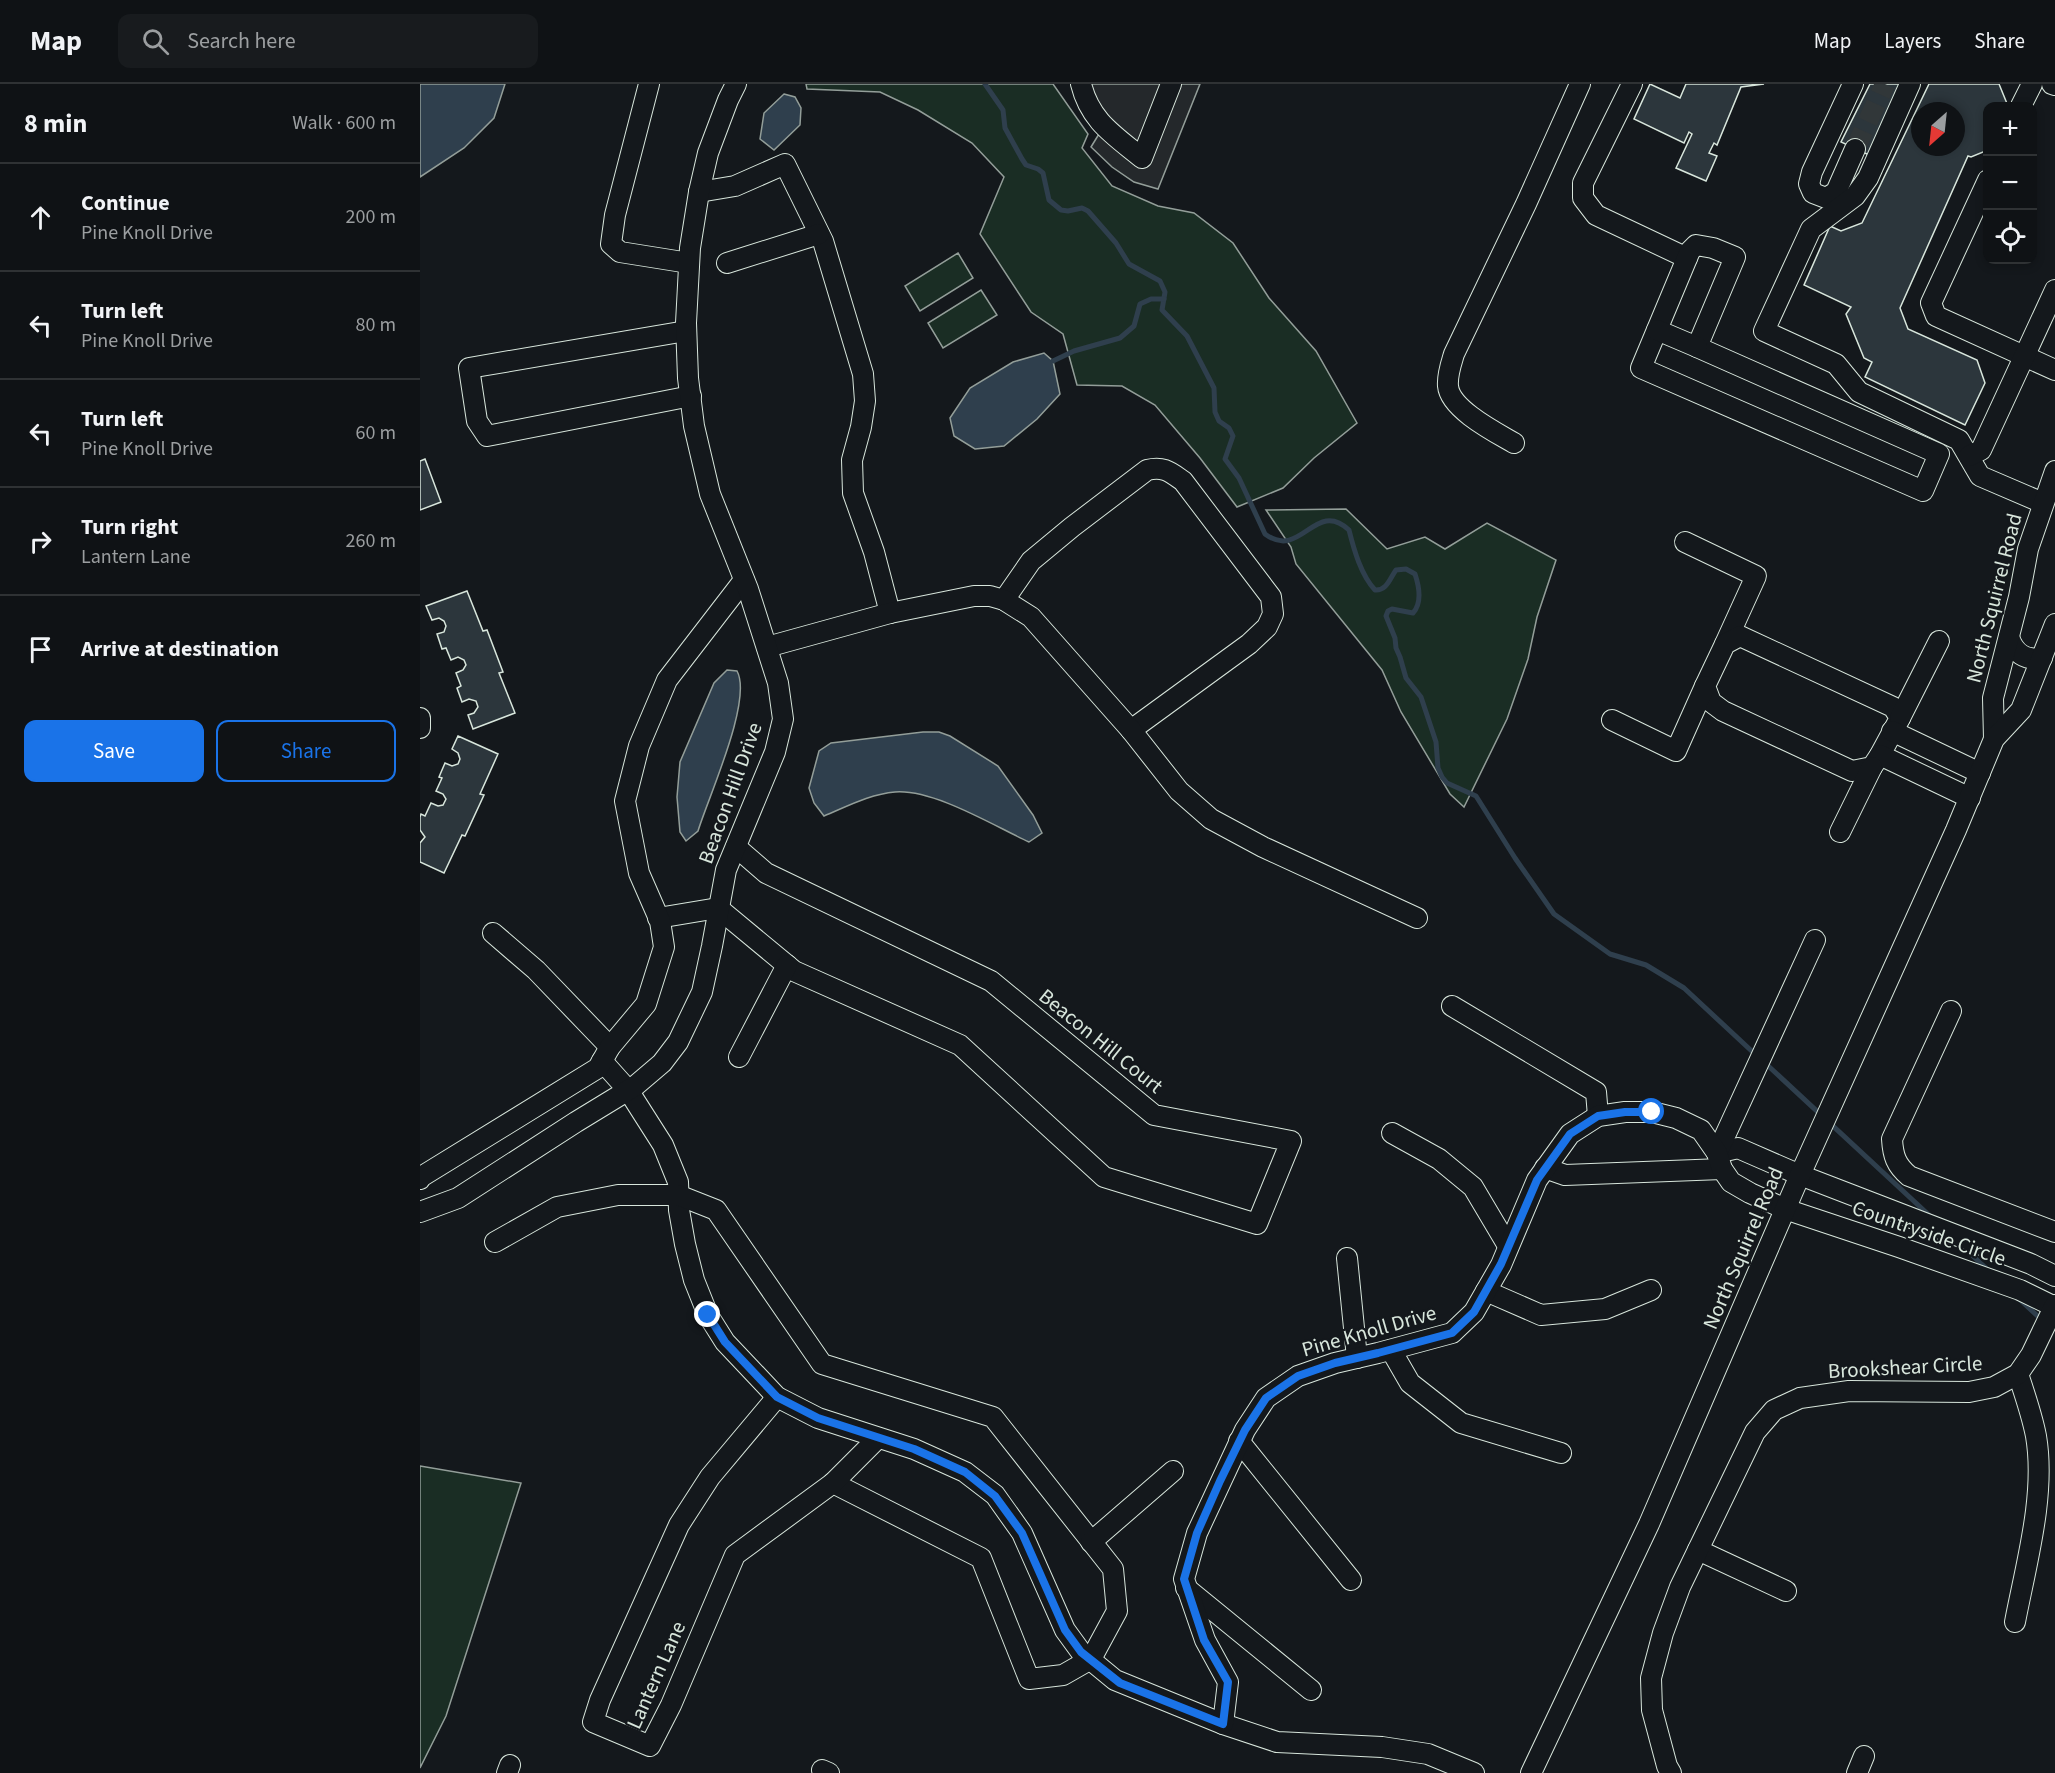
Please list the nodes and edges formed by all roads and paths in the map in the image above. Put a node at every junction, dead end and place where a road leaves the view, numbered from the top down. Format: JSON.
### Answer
{"nodes":[{"id":1,"x":649,"y":84,"type":"edge"},
{"id":2,"x":736,"y":84,"type":"edge"},
{"id":3,"x":1081,"y":84,"type":"edge"},
{"id":4,"x":1171,"y":84,"type":"edge"},
{"id":5,"x":1580,"y":84,"type":"edge"},
{"id":6,"x":1632,"y":84,"type":"edge"},
{"id":7,"x":1853,"y":84,"type":"edge"},
{"id":8,"x":1910,"y":84,"type":"edge"},
{"id":9,"x":2032,"y":84,"type":"edge"},
{"id":10,"x":2023,"y":102,"type":"edge"},
{"id":11,"x":1855,"y":149,"type":"tunnel mouth"},
{"id":12,"x":1983,"y":191,"type":"edge"},
{"id":13,"x":699,"y":192,"type":"junction"},
{"id":14,"x":819,"y":234,"type":"junction"},
{"id":15,"x":1687,"y":258,"type":"junction"},
{"id":16,"x":689,"y":263,"type":"junction"},
{"id":17,"x":727,"y":263,"type":"dead end"},
{"id":18,"x":2055,"y":290,"type":"edge"},
{"id":19,"x":1657,"y":330,"type":"junction"},
{"id":20,"x":686,"y":331,"type":"junction"},
{"id":21,"x":1696,"y":347,"type":"junction"},
{"id":22,"x":2025,"y":356,"type":"junction"},
{"id":23,"x":2055,"y":370,"type":"edge"},
{"id":24,"x":691,"y":396,"type":"junction"},
{"id":25,"x":1514,"y":442,"type":"dead end"},
{"id":26,"x":1969,"y":456,"type":"junction"},
{"id":27,"x":2055,"y":471,"type":"edge"},
{"id":28,"x":2043,"y":503,"type":"junction"},
{"id":29,"x":1685,"y":542,"type":"dead end"},
{"id":30,"x":744,"y":580,"type":"junction"},
{"id":31,"x":1004,"y":600,"type":"junction"},
{"id":32,"x":890,"y":613,"type":"junction"},
{"id":33,"x":2055,"y":624,"type":"edge"},
{"id":34,"x":2009,"y":638,"type":"junction"},
{"id":35,"x":1939,"y":641,"type":"dead end"},
{"id":36,"x":1725,"y":644,"type":"junction"},
{"id":37,"x":767,"y":647,"type":"junction"},
{"id":38,"x":2042,"y":658,"type":"junction"},
{"id":39,"x":1706,"y":686,"type":"junction"},
{"id":40,"x":420,"y":718,"type":"edge"},
{"id":41,"x":1612,"y":720,"type":"dead end"},
{"id":42,"x":1896,"y":724,"type":"junction"},
{"id":43,"x":420,"y":728,"type":"edge"},
{"id":44,"x":1131,"y":730,"type":"junction"},
{"id":45,"x":1994,"y":740,"type":"junction"},
{"id":46,"x":1876,"y":761,"type":"junction"},
{"id":47,"x":1980,"y":773,"type":"junction"},
{"id":48,"x":1970,"y":798,"type":"junction"},
{"id":49,"x":1840,"y":832,"type":"dead end"},
{"id":50,"x":736,"y":847,"type":"junction"},
{"id":51,"x":718,"y":908,"type":"junction"},
{"id":52,"x":658,"y":918,"type":"junction"},
{"id":53,"x":1417,"y":918,"type":"dead end"},
{"id":54,"x":493,"y":933,"type":"dead end"},
{"id":55,"x":1815,"y":940,"type":"dead end"},
{"id":56,"x":788,"y":965,"type":"junction"},
{"id":57,"x":1452,"y":1006,"type":"dead end"},
{"id":58,"x":1951,"y":1011,"type":"dead end"},
{"id":59,"x":606,"y":1054,"type":"junction"},
{"id":60,"x":739,"y":1057,"type":"dead end"},
{"id":61,"x":628,"y":1090,"type":"junction"},
{"id":62,"x":1598,"y":1116,"type":"junction"},
{"id":63,"x":1392,"y":1133,"type":"dead end"},
{"id":64,"x":1720,"y":1161,"type":"junction"},
{"id":65,"x":1545,"y":1168,"type":"junction"},
{"id":66,"x":1800,"y":1175,"type":"junction"},
{"id":67,"x":420,"y":1179,"type":"edge"},
{"id":68,"x":678,"y":1195,"type":"junction"},
{"id":69,"x":1785,"y":1209,"type":"junction"},
{"id":70,"x":420,"y":1212,"type":"edge"},
{"id":71,"x":2055,"y":1232,"type":"edge"},
{"id":72,"x":495,"y":1242,"type":"dead end"},
{"id":73,"x":1508,"y":1246,"type":"junction"},
{"id":74,"x":1347,"y":1258,"type":"dead end"},
{"id":75,"x":2055,"y":1276,"type":"edge"},
{"id":76,"x":1651,"y":1290,"type":"dead end"},
{"id":77,"x":1486,"y":1291,"type":"junction"},
{"id":78,"x":2055,"y":1306,"type":"edge"},
{"id":79,"x":1391,"y":1350,"type":"junction"},
{"id":80,"x":1356,"y":1358,"type":"junction"},
{"id":81,"x":2018,"y":1374,"type":"junction"},
{"id":82,"x":777,"y":1397,"type":"junction"},
{"id":83,"x":878,"y":1438,"type":"junction"},
{"id":84,"x":1239,"y":1441,"type":"junction"},
{"id":85,"x":1561,"y":1453,"type":"dead end"},
{"id":86,"x":1173,"y":1471,"type":"dead end"},
{"id":87,"x":833,"y":1483,"type":"junction"},
{"id":88,"x":1092,"y":1542,"type":"junction"},
{"id":89,"x":1698,"y":1550,"type":"junction"},
{"id":90,"x":1351,"y":1580,"type":"dead end"},
{"id":91,"x":1186,"y":1588,"type":"junction"},
{"id":92,"x":1786,"y":1591,"type":"dead end"},
{"id":93,"x":2015,"y":1622,"type":"dead end"},
{"id":94,"x":1091,"y":1659,"type":"junction"},
{"id":95,"x":1311,"y":1690,"type":"dead end"},
{"id":96,"x":1223,"y":1724,"type":"junction"},
{"id":97,"x":1474,"y":1773,"type":"edge"},
{"id":98,"x":1531,"y":1773,"type":"edge"},
{"id":99,"x":1671,"y":1773,"type":"edge"}],
"edges":[{"from":1,"to":16,"type":"street"},
{"from":2,"to":13,"type":"street","name":"Beacon Hill Drive"},
{"from":3,"to":4,"type":"street"},
{"from":5,"to":25,"type":"street"},
{"from":6,"to":15,"type":"street"},
{"from":7,"to":11,"type":"street"},
{"from":8,"to":26,"type":"street"},
{"from":9,"to":10,"type":"street"},
{"from":12,"to":22,"type":"street"},
{"from":13,"to":14,"type":"street"},
{"from":13,"to":16,"type":"street","name":"Beacon Hill Drive"},
{"from":14,"to":17,"type":"street"},
{"from":14,"to":32,"type":"street"},
{"from":15,"to":19,"type":"street"},
{"from":15,"to":21,"type":"street"},
{"from":16,"to":20,"type":"street","name":"Beacon Hill Drive"},
{"from":18,"to":22,"type":"street"},
{"from":19,"to":21,"type":"street"},
{"from":19,"to":21,"type":"street"},
{"from":20,"to":24,"type":"street","name":"Beacon Hill Drive"},
{"from":20,"to":24,"type":"street"},
{"from":22,"to":23,"type":"street"},
{"from":22,"to":26,"type":"street"},
{"from":24,"to":30,"type":"street","name":"Beacon Hill Drive"},
{"from":26,"to":28,"type":"street"},
{"from":27,"to":28,"type":"street","name":"North Squirrel Road"},
{"from":28,"to":34,"type":"street","name":"North Squirrel Road"},
{"from":29,"to":36,"type":"street"},
{"from":30,"to":37,"type":"street","name":"Beacon Hill Drive"},
{"from":30,"to":52,"type":"street"},
{"from":31,"to":32,"type":"street"},
{"from":31,"to":44,"type":"street"},
{"from":31,"to":44,"type":"street"},
{"from":32,"to":37,"type":"street"},
{"from":33,"to":38,"type":"street","name":"North Squirrel Road"},
{"from":34,"to":38,"type":"street"},
{"from":34,"to":45,"type":"street","name":"North Squirrel Road"},
{"from":35,"to":42,"type":"street"},
{"from":36,"to":39,"type":"street"},
{"from":36,"to":42,"type":"street"},
{"from":37,"to":50,"type":"street","name":"Beacon Hill Drive"},
{"from":38,"to":45,"type":"street","name":"North Squirrel Road"},
{"from":39,"to":41,"type":"street"},
{"from":39,"to":46,"type":"street"},
{"from":40,"to":43,"type":"street"},
{"from":42,"to":46,"type":"street"},
{"from":42,"to":47,"type":"street"},
{"from":44,"to":53,"type":"street"},
{"from":45,"to":47,"type":"street","name":"North Squirrel Road"},
{"from":46,"to":48,"type":"street"},
{"from":46,"to":49,"type":"street"},
{"from":47,"to":48,"type":"street","name":"North Squirrel Road"},
{"from":48,"to":66,"type":"street","name":"North Squirrel Road"},
{"from":50,"to":51,"type":"street","name":"Beacon Hill Drive"},
{"from":50,"to":56,"type":"street","name":"Beacon Hill Court"},
{"from":51,"to":52,"type":"street"},
{"from":51,"to":56,"type":"street","name":"Beacon Hill Court"},
{"from":51,"to":61,"type":"street","name":"Beacon Hill Drive"},
{"from":52,"to":59,"type":"street"},
{"from":54,"to":59,"type":"street"},
{"from":55,"to":64,"type":"street"},
{"from":56,"to":60,"type":"street"},
{"from":57,"to":62,"type":"street"},
{"from":58,"to":71,"type":"street"},
{"from":59,"to":61,"type":"street"},
{"from":59,"to":67,"type":"street"},
{"from":61,"to":68,"type":"street"},
{"from":61,"to":70,"type":"street","name":"Beacon Hill Drive"},
{"from":62,"to":64,"type":"street","name":"Pine Knoll Drive"},
{"from":62,"to":65,"type":"street","name":"Pine Knoll Drive"},
{"from":63,"to":73,"type":"street"},
{"from":64,"to":65,"type":"street"},
{"from":64,"to":66,"type":"street"},
{"from":64,"to":69,"type":"street","name":"Pine Knoll Drive"},
{"from":65,"to":73,"type":"street","name":"Pine Knoll Drive"},
{"from":66,"to":69,"type":"street","name":"North Squirrel Road"},
{"from":66,"to":75,"type":"street","name":"Countryside Circle"},
{"from":68,"to":72,"type":"street"},
{"from":68,"to":82,"type":"street"},
{"from":68,"to":88,"type":"street"},
{"from":69,"to":78,"type":"street","name":"Countryside Circle"},
{"from":69,"to":98,"type":"street","name":"North Squirrel Road"},
{"from":73,"to":77,"type":"street","name":"Pine Knoll Drive"},
{"from":74,"to":80,"type":"street"},
{"from":76,"to":77,"type":"street"},
{"from":77,"to":79,"type":"street","name":"Pine Knoll Drive"},
{"from":78,"to":81,"type":"street"},
{"from":79,"to":80,"type":"street","name":"Pine Knoll Drive"},
{"from":79,"to":85,"type":"street"},
{"from":80,"to":84,"type":"street","name":"Pine Knoll Drive"},
{"from":81,"to":89,"type":"street","name":"Brookshear Circle"},
{"from":81,"to":93,"type":"street"},
{"from":82,"to":83,"type":"street"},
{"from":82,"to":87,"type":"street","name":"Lantern Lane"},
{"from":83,"to":87,"type":"street","name":"Lantern Lane"},
{"from":83,"to":94,"type":"street"},
{"from":84,"to":90,"type":"street"},
{"from":84,"to":91,"type":"street","name":"Pine Knoll Drive"},
{"from":86,"to":88,"type":"street"},
{"from":87,"to":94,"type":"street"},
{"from":88,"to":94,"type":"street"},
{"from":89,"to":92,"type":"street"},
{"from":89,"to":99,"type":"street","name":"Brookshear Circle"},
{"from":91,"to":95,"type":"street"},
{"from":91,"to":96,"type":"street","name":"Pine Knoll Drive"},
{"from":94,"to":96,"type":"street"},
{"from":96,"to":97,"type":"street"}]}
